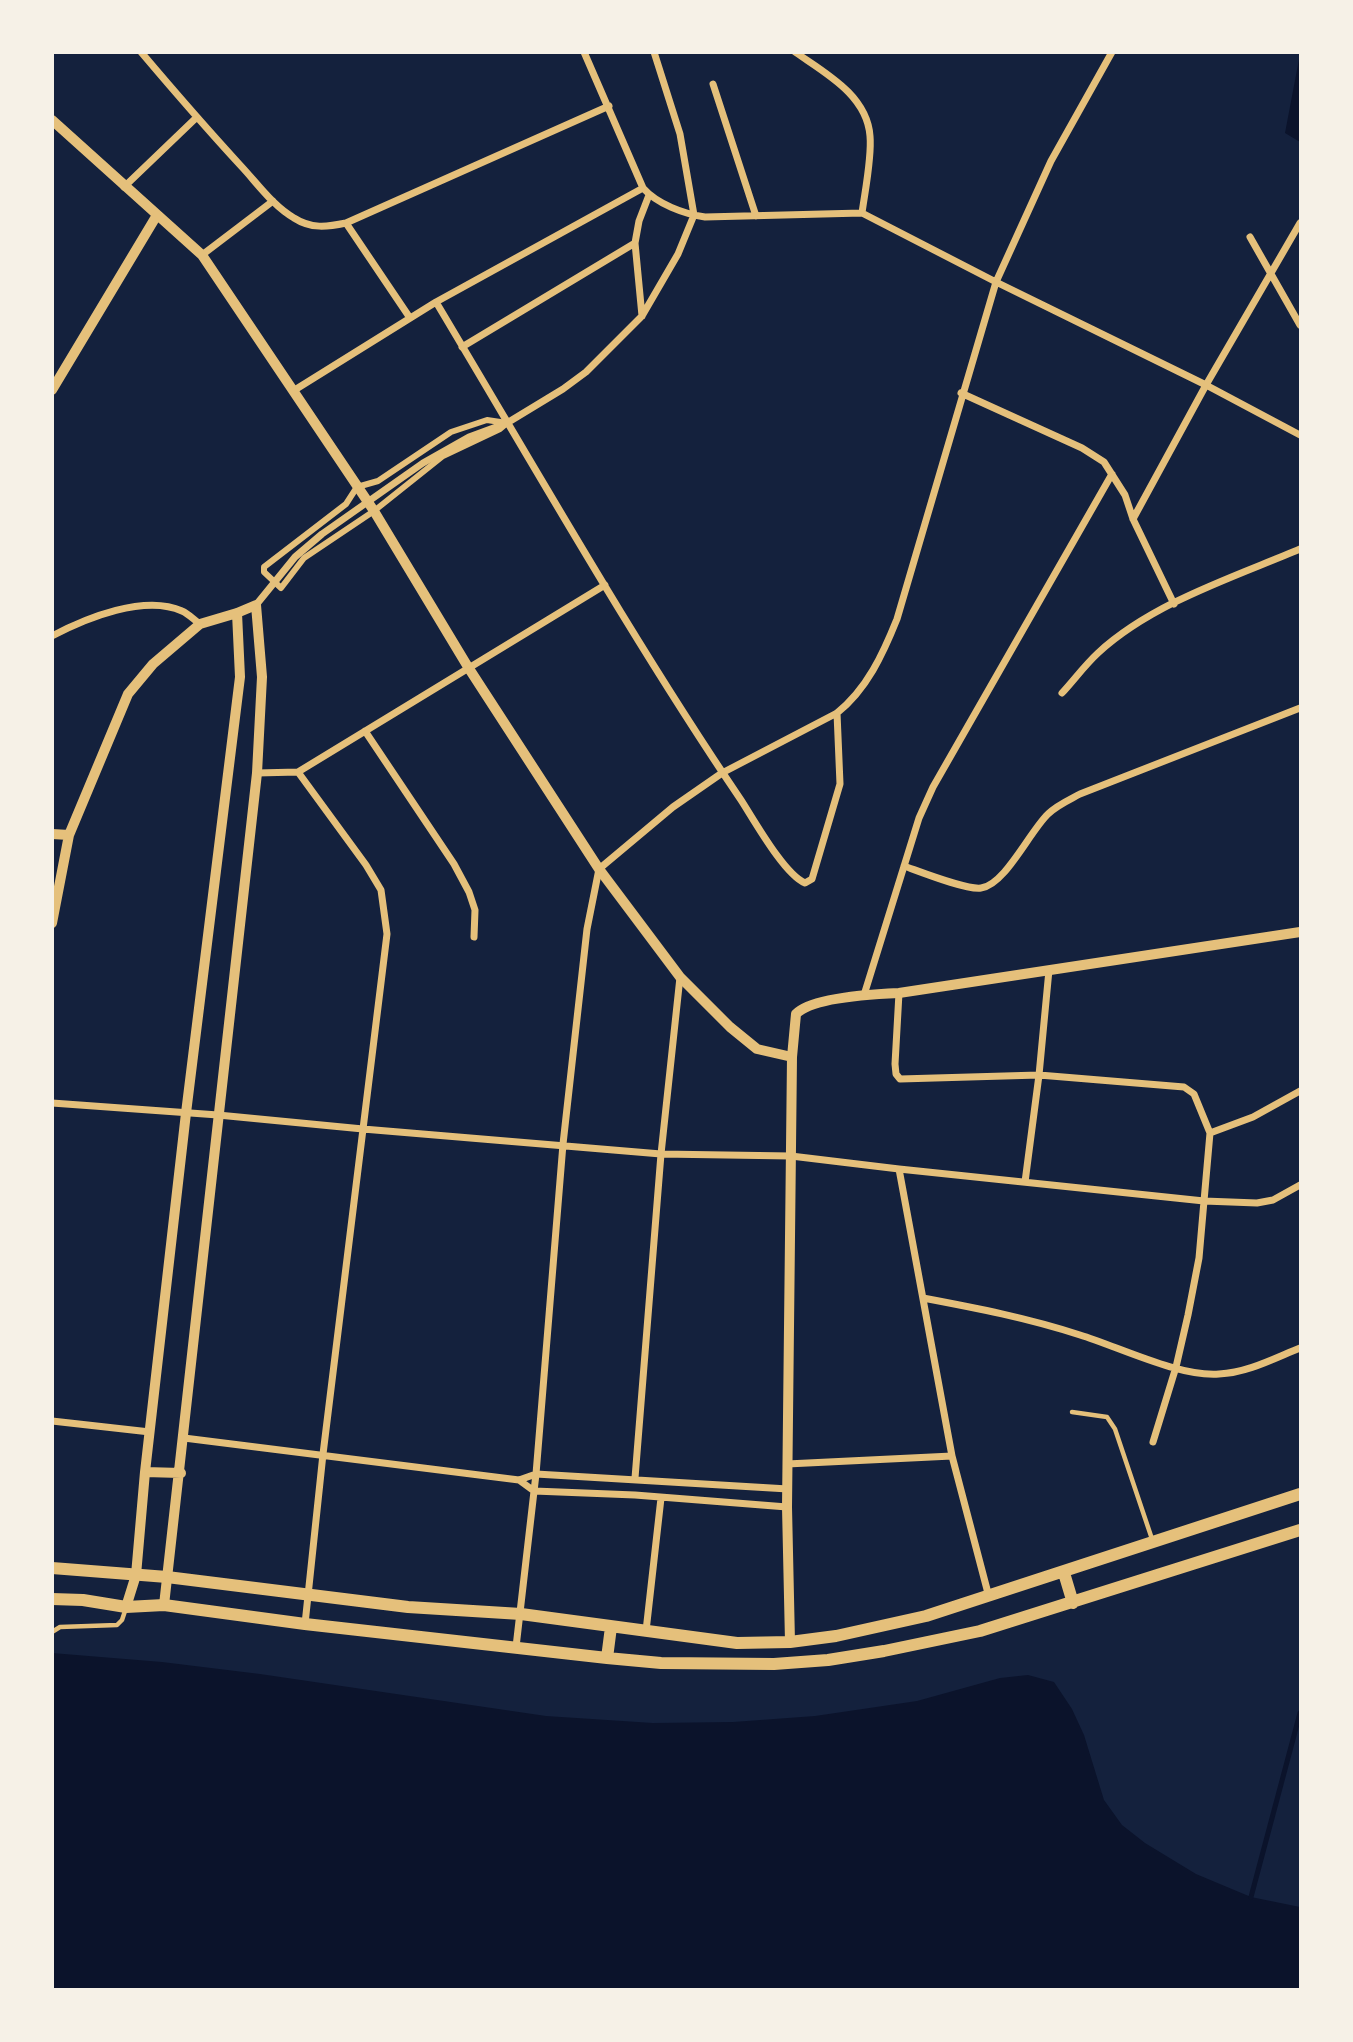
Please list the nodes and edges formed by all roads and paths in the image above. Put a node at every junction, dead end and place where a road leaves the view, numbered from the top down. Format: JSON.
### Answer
{"nodes":[{"id":1,"x":141,"y":52,"type":"edge"},
{"id":2,"x":584,"y":52,"type":"edge"},
{"id":3,"x":654,"y":52,"type":"edge"},
{"id":4,"x":795,"y":52,"type":"edge"},
{"id":5,"x":1112,"y":52,"type":"edge"},
{"id":6,"x":713,"y":84,"type":"dead end"},
{"id":7,"x":609,"y":106,"type":"junction"},
{"id":8,"x":197,"y":117,"type":"junction"},
{"id":9,"x":52,"y":120,"type":"edge"},
{"id":10,"x":124,"y":187,"type":"junction"},
{"id":11,"x":643,"y":188,"type":"junction"},
{"id":12,"x":649,"y":195,"type":"junction"},
{"id":13,"x":273,"y":201,"type":"junction"},
{"id":14,"x":862,"y":214,"type":"junction"},
{"id":15,"x":156,"y":215,"type":"junction"},
{"id":16,"x":694,"y":215,"type":"junction"},
{"id":17,"x":756,"y":216,"type":"junction"},
{"id":18,"x":346,"y":223,"type":"junction"},
{"id":19,"x":1300,"y":223,"type":"edge"},
{"id":20,"x":1250,"y":237,"type":"dead end"},
{"id":21,"x":635,"y":243,"type":"junction"},
{"id":22,"x":202,"y":255,"type":"junction"},
{"id":23,"x":1271,"y":273,"type":"junction"},
{"id":24,"x":996,"y":282,"type":"junction"},
{"id":25,"x":436,"y":302,"type":"junction"},
{"id":26,"x":642,"y":316,"type":"junction"},
{"id":27,"x":410,"y":318,"type":"junction"},
{"id":28,"x":1300,"y":326,"type":"edge"},
{"id":29,"x":463,"y":347,"type":"junction"},
{"id":30,"x":1206,"y":385,"type":"junction"},
{"id":31,"x":52,"y":390,"type":"edge"},
{"id":32,"x":293,"y":391,"type":"junction"},
{"id":33,"x":961,"y":393,"type":"junction"},
{"id":34,"x":507,"y":423,"type":"junction"},
{"id":35,"x":1300,"y":435,"type":"edge"},
{"id":36,"x":1112,"y":474,"type":"junction"},
{"id":37,"x":357,"y":487,"type":"junction"},
{"id":38,"x":373,"y":511,"type":"junction"},
{"id":39,"x":1133,"y":519,"type":"junction"},
{"id":40,"x":1300,"y":549,"type":"edge"},
{"id":41,"x":275,"y":582,"type":"junction"},
{"id":42,"x":605,"y":585,"type":"junction"},
{"id":43,"x":1174,"y":604,"type":"junction"},
{"id":44,"x":256,"y":605,"type":"junction"},
{"id":45,"x":237,"y":613,"type":"junction"},
{"id":46,"x":200,"y":624,"type":"junction"},
{"id":47,"x":52,"y":636,"type":"edge"},
{"id":48,"x":468,"y":667,"type":"junction"},
{"id":49,"x":240,"y":677,"type":"junction"},
{"id":50,"x":262,"y":677,"type":"junction"},
{"id":51,"x":1062,"y":694,"type":"dead end"},
{"id":52,"x":1300,"y":708,"type":"edge"},
{"id":53,"x":837,"y":713,"type":"junction"},
{"id":54,"x":365,"y":731,"type":"junction"},
{"id":55,"x":257,"y":772,"type":"junction"},
{"id":56,"x":298,"y":772,"type":"junction"},
{"id":57,"x":722,"y":773,"type":"junction"},
{"id":58,"x":52,"y":834,"type":"edge"},
{"id":59,"x":69,"y":835,"type":"junction"},
{"id":60,"x":904,"y":866,"type":"junction"},
{"id":61,"x":599,"y":869,"type":"junction"},
{"id":62,"x":52,"y":923,"type":"edge"},
{"id":63,"x":1300,"y":932,"type":"edge"},
{"id":64,"x":474,"y":937,"type":"dead end"},
{"id":65,"x":1049,"y":970,"type":"junction"},
{"id":66,"x":680,"y":977,"type":"junction"},
{"id":67,"x":899,"y":993,"type":"junction"},
{"id":68,"x":864,"y":995,"type":"junction"},
{"id":69,"x":792,"y":1057,"type":"junction"},
{"id":70,"x":1039,"y":1075,"type":"junction"},
{"id":71,"x":1300,"y":1091,"type":"edge"},
{"id":72,"x":52,"y":1103,"type":"edge"},
{"id":73,"x":186,"y":1113,"type":"junction"},
{"id":74,"x":218,"y":1115,"type":"junction"},
{"id":75,"x":363,"y":1129,"type":"junction"},
{"id":76,"x":1210,"y":1133,"type":"junction"},
{"id":77,"x":563,"y":1144,"type":"junction"},
{"id":78,"x":661,"y":1154,"type":"junction"},
{"id":79,"x":791,"y":1156,"type":"junction"},
{"id":80,"x":899,"y":1170,"type":"junction"},
{"id":81,"x":1025,"y":1182,"type":"junction"},
{"id":82,"x":1300,"y":1185,"type":"edge"},
{"id":83,"x":1204,"y":1201,"type":"junction"},
{"id":84,"x":923,"y":1298,"type":"junction"},
{"id":85,"x":1300,"y":1348,"type":"edge"},
{"id":86,"x":1176,"y":1367,"type":"junction"},
{"id":87,"x":1072,"y":1412,"type":"dead end"},
{"id":88,"x":52,"y":1421,"type":"edge"},
{"id":89,"x":150,"y":1432,"type":"junction"},
{"id":90,"x":184,"y":1438,"type":"junction"},
{"id":91,"x":1153,"y":1442,"type":"dead end"},
{"id":92,"x":323,"y":1454,"type":"junction"},
{"id":93,"x":953,"y":1456,"type":"junction"},
{"id":94,"x":787,"y":1464,"type":"junction"},
{"id":95,"x":145,"y":1472,"type":"junction"},
{"id":96,"x":180,"y":1473,"type":"junction"},
{"id":97,"x":536,"y":1474,"type":"junction"},
{"id":98,"x":635,"y":1478,"type":"junction"},
{"id":99,"x":519,"y":1480,"type":"junction"},
{"id":100,"x":788,"y":1489,"type":"junction"},
{"id":101,"x":534,"y":1491,"type":"junction"},
{"id":102,"x":1300,"y":1494,"type":"edge"},
{"id":103,"x":661,"y":1498,"type":"junction"},
{"id":104,"x":787,"y":1507,"type":"junction"},
{"id":105,"x":1300,"y":1530,"type":"edge"},
{"id":106,"x":1154,"y":1543,"type":"junction"},
{"id":107,"x":52,"y":1568,"type":"edge"},
{"id":108,"x":1063,"y":1573,"type":"junction"},
{"id":109,"x":135,"y":1575,"type":"junction"},
{"id":110,"x":167,"y":1577,"type":"junction"},
{"id":111,"x":309,"y":1595,"type":"junction"},
{"id":112,"x":989,"y":1598,"type":"junction"},
{"id":113,"x":52,"y":1599,"type":"edge"},
{"id":114,"x":1073,"y":1603,"type":"junction"},
{"id":115,"x":164,"y":1605,"type":"junction"},
{"id":116,"x":126,"y":1607,"type":"junction"},
{"id":117,"x":521,"y":1614,"type":"junction"},
{"id":118,"x":305,"y":1624,"type":"junction"},
{"id":119,"x":611,"y":1627,"type":"junction"},
{"id":120,"x":646,"y":1631,"type":"junction"},
{"id":121,"x":52,"y":1632,"type":"edge"},
{"id":122,"x":790,"y":1642,"type":"junction"},
{"id":123,"x":516,"y":1647,"type":"junction"},
{"id":124,"x":607,"y":1658,"type":"junction"}],
"edges":[{"from":1,"to":8,"type":"street"},
{"from":2,"to":7,"type":"street"},
{"from":3,"to":16,"type":"street"},
{"from":4,"to":14,"type":"street"},
{"from":5,"to":24,"type":"street"},
{"from":6,"to":17,"type":"street"},
{"from":7,"to":11,"type":"street"},
{"from":7,"to":18,"type":"street"},
{"from":8,"to":10,"type":"street"},
{"from":8,"to":13,"type":"street"},
{"from":9,"to":10,"type":"street"},
{"from":10,"to":15,"type":"street"},
{"from":11,"to":12,"type":"street"},
{"from":11,"to":25,"type":"street"},
{"from":12,"to":16,"type":"street"},
{"from":12,"to":21,"type":"street"},
{"from":13,"to":18,"type":"street"},
{"from":13,"to":22,"type":"street"},
{"from":14,"to":17,"type":"street"},
{"from":14,"to":24,"type":"street"},
{"from":15,"to":22,"type":"street"},
{"from":15,"to":31,"type":"street"},
{"from":16,"to":17,"type":"street"},
{"from":16,"to":26,"type":"street"},
{"from":18,"to":27,"type":"street"},
{"from":19,"to":23,"type":"street"},
{"from":20,"to":23,"type":"street"},
{"from":21,"to":26,"type":"street"},
{"from":21,"to":29,"type":"street"},
{"from":22,"to":32,"type":"street"},
{"from":23,"to":28,"type":"street"},
{"from":23,"to":30,"type":"street"},
{"from":24,"to":30,"type":"street"},
{"from":24,"to":33,"type":"street"},
{"from":25,"to":27,"type":"street"},
{"from":25,"to":29,"type":"street"},
{"from":26,"to":34,"type":"street"},
{"from":27,"to":32,"type":"street"},
{"from":29,"to":34,"type":"street"},
{"from":30,"to":35,"type":"street"},
{"from":30,"to":39,"type":"street"},
{"from":32,"to":37,"type":"street"},
{"from":33,"to":36,"type":"street"},
{"from":33,"to":53,"type":"street"},
{"from":34,"to":37,"type":"street"},
{"from":34,"to":38,"type":"street"},
{"from":34,"to":41,"type":"street"},
{"from":34,"to":42,"type":"street"},
{"from":36,"to":39,"type":"street"},
{"from":36,"to":60,"type":"street"},
{"from":37,"to":38,"type":"street"},
{"from":37,"to":41,"type":"street"},
{"from":38,"to":41,"type":"street"},
{"from":38,"to":48,"type":"street"},
{"from":39,"to":43,"type":"street"},
{"from":40,"to":43,"type":"street"},
{"from":41,"to":44,"type":"street"},
{"from":42,"to":48,"type":"street"},
{"from":42,"to":57,"type":"street"},
{"from":43,"to":51,"type":"street"},
{"from":44,"to":45,"type":"street"},
{"from":44,"to":50,"type":"street"},
{"from":45,"to":46,"type":"street"},
{"from":45,"to":49,"type":"street"},
{"from":46,"to":47,"type":"street"},
{"from":46,"to":59,"type":"street"},
{"from":48,"to":54,"type":"street"},
{"from":48,"to":61,"type":"street"},
{"from":49,"to":50,"type":"street"},
{"from":49,"to":73,"type":"street"},
{"from":50,"to":55,"type":"street"},
{"from":52,"to":60,"type":"street"},
{"from":53,"to":57,"type":"street"},
{"from":53,"to":57,"type":"street"},
{"from":54,"to":56,"type":"street"},
{"from":54,"to":64,"type":"street"},
{"from":55,"to":56,"type":"street"},
{"from":55,"to":74,"type":"street"},
{"from":56,"to":75,"type":"street"},
{"from":57,"to":61,"type":"street"},
{"from":58,"to":59,"type":"street"},
{"from":59,"to":62,"type":"street"},
{"from":60,"to":68,"type":"street"},
{"from":61,"to":66,"type":"street"},
{"from":61,"to":77,"type":"street"},
{"from":63,"to":65,"type":"street"},
{"from":65,"to":67,"type":"street"},
{"from":65,"to":70,"type":"street"},
{"from":66,"to":69,"type":"street"},
{"from":66,"to":78,"type":"street"},
{"from":67,"to":68,"type":"street"},
{"from":67,"to":70,"type":"street"},
{"from":68,"to":69,"type":"street"},
{"from":69,"to":79,"type":"street"},
{"from":70,"to":76,"type":"street"},
{"from":70,"to":81,"type":"street"},
{"from":71,"to":76,"type":"street"},
{"from":72,"to":73,"type":"street"},
{"from":73,"to":74,"type":"street"},
{"from":73,"to":89,"type":"street"},
{"from":74,"to":75,"type":"street"},
{"from":74,"to":90,"type":"street"},
{"from":75,"to":77,"type":"street"},
{"from":75,"to":92,"type":"street"},
{"from":76,"to":83,"type":"street"},
{"from":77,"to":78,"type":"street"},
{"from":77,"to":97,"type":"street"},
{"from":78,"to":79,"type":"street"},
{"from":78,"to":98,"type":"street"},
{"from":79,"to":80,"type":"street"},
{"from":79,"to":94,"type":"street"},
{"from":80,"to":81,"type":"street"},
{"from":80,"to":84,"type":"street"},
{"from":81,"to":83,"type":"street"},
{"from":82,"to":83,"type":"street"},
{"from":83,"to":86,"type":"street"},
{"from":84,"to":86,"type":"street"},
{"from":84,"to":93,"type":"street"},
{"from":85,"to":86,"type":"street"},
{"from":86,"to":91,"type":"street"},
{"from":87,"to":106,"type":"lane"},
{"from":88,"to":89,"type":"street"},
{"from":89,"to":95,"type":"street"},
{"from":90,"to":92,"type":"street"},
{"from":90,"to":96,"type":"street"},
{"from":92,"to":99,"type":"street"},
{"from":92,"to":111,"type":"street"},
{"from":93,"to":94,"type":"street"},
{"from":93,"to":112,"type":"street"},
{"from":94,"to":100,"type":"street"},
{"from":95,"to":96,"type":"street"},
{"from":95,"to":109,"type":"street"},
{"from":96,"to":110,"type":"street"},
{"from":97,"to":98,"type":"street"},
{"from":97,"to":99,"type":"street"},
{"from":97,"to":101,"type":"street"},
{"from":98,"to":100,"type":"street"},
{"from":99,"to":101,"type":"street"},
{"from":100,"to":104,"type":"street"},
{"from":101,"to":103,"type":"street"},
{"from":101,"to":117,"type":"street"},
{"from":102,"to":106,"type":"main road"},
{"from":103,"to":104,"type":"street"},
{"from":103,"to":120,"type":"street"},
{"from":104,"to":122,"type":"street"},
{"from":105,"to":114,"type":"main road"},
{"from":106,"to":108,"type":"main road"},
{"from":107,"to":109,"type":"main road"},
{"from":108,"to":112,"type":"main road"},
{"from":108,"to":114,"type":"main road"},
{"from":109,"to":110,"type":"main road"},
{"from":109,"to":116,"type":"street"},
{"from":110,"to":111,"type":"main road"},
{"from":110,"to":115,"type":"street"},
{"from":111,"to":117,"type":"main road"},
{"from":111,"to":118,"type":"street"},
{"from":112,"to":122,"type":"main road"},
{"from":113,"to":116,"type":"main road"},
{"from":114,"to":124,"type":"main road"},
{"from":115,"to":116,"type":"main road"},
{"from":115,"to":118,"type":"main road"},
{"from":116,"to":121,"type":"lane"},
{"from":117,"to":119,"type":"main road"},
{"from":117,"to":123,"type":"street"},
{"from":118,"to":123,"type":"main road"},
{"from":119,"to":120,"type":"main road"},
{"from":119,"to":124,"type":"main road"},
{"from":120,"to":122,"type":"main road"},
{"from":123,"to":124,"type":"main road"}]}
